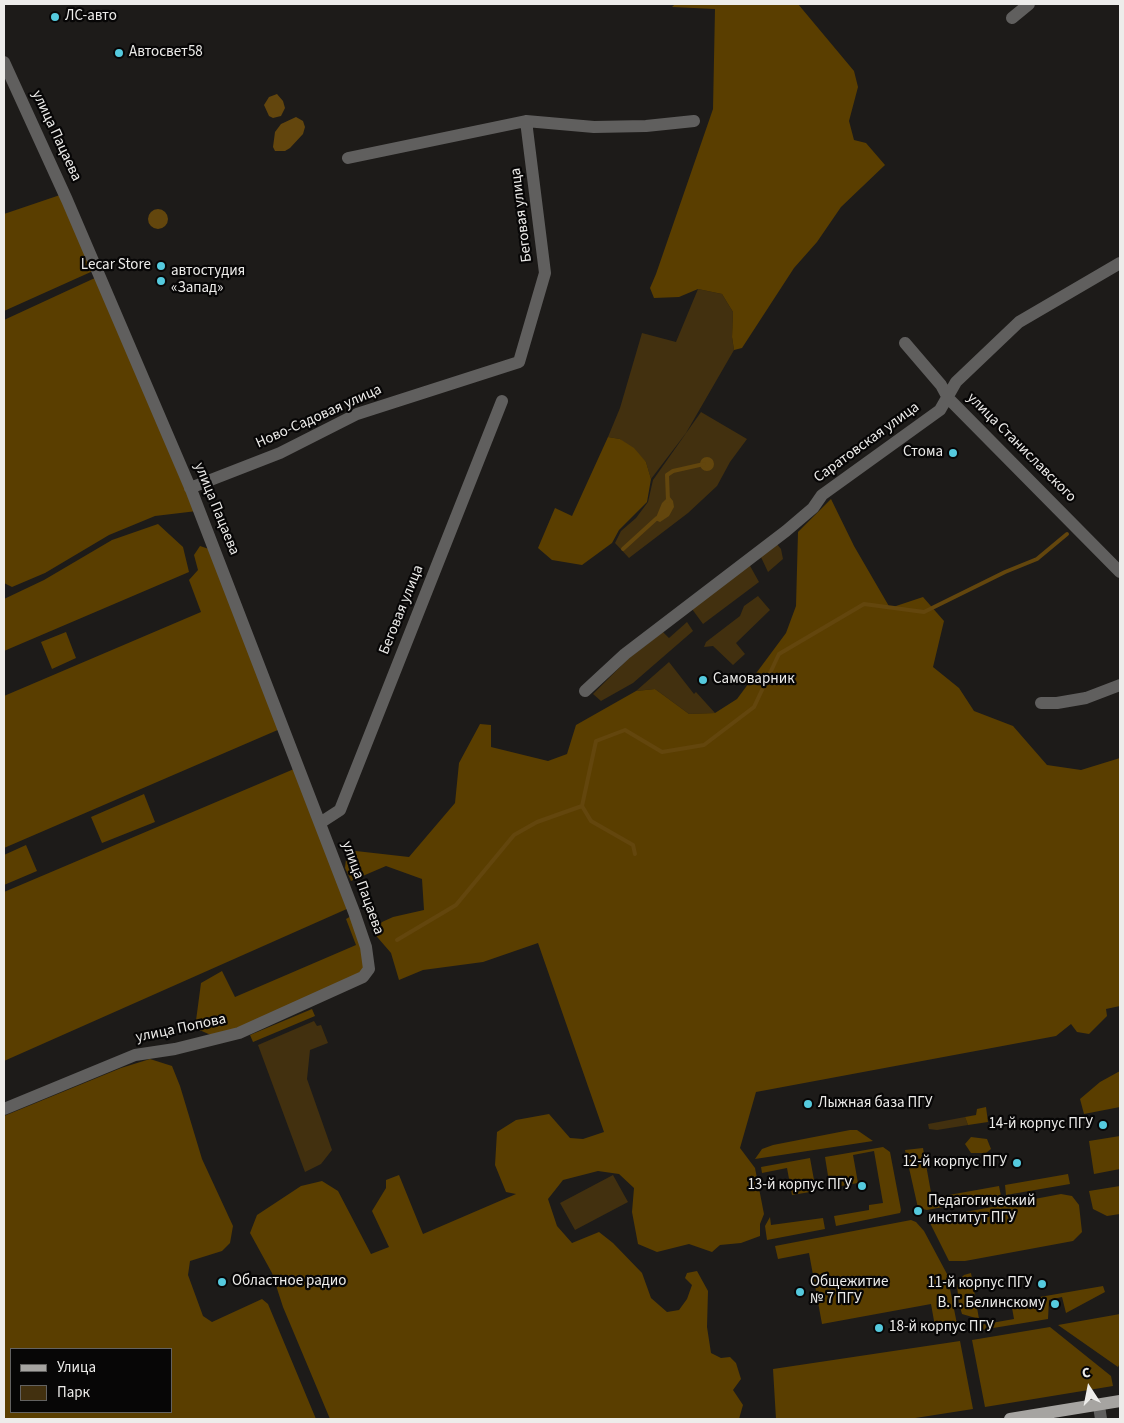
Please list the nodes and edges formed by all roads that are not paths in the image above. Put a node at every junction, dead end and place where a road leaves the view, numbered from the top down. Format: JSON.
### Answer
{"nodes":[{"id":1,"x":1029,"y":4,"type":"edge"},
{"id":2,"x":1012,"y":18,"type":"dead end"},
{"id":3,"x":4,"y":62,"type":"edge"},
{"id":4,"x":526,"y":121,"type":"junction"},
{"id":5,"x":694,"y":121,"type":"dead end"},
{"id":6,"x":348,"y":158,"type":"dead end"},
{"id":7,"x":1120,"y":263,"type":"edge"},
{"id":8,"x":905,"y":343,"type":"dead end"},
{"id":9,"x":519,"y":362,"type":"joint"},
{"id":10,"x":948,"y":398,"type":"junction"},
{"id":11,"x":502,"y":401,"type":"dead end"},
{"id":12,"x":190,"y":488,"type":"junction"},
{"id":13,"x":1120,"y":572,"type":"edge"},
{"id":14,"x":1120,"y":685,"type":"edge"},
{"id":15,"x":585,"y":691,"type":"dead end"},
{"id":16,"x":1041,"y":703,"type":"dead end"},
{"id":17,"x":320,"y":823,"type":"junction"},
{"id":18,"x":363,"y":977,"type":"joint"},
{"id":19,"x":4,"y":1109,"type":"edge"},
{"id":20,"x":1120,"y":1402,"type":"edge"},
{"id":21,"x":1099,"y":1406,"type":"junction"},
{"id":22,"x":1010,"y":1419,"type":"edge"},
{"id":23,"x":1101,"y":1419,"type":"edge"}],
"edges":[{"from":1,"to":2,"type":"street"},
{"from":3,"to":12,"type":"street","name":"улица Пацаева"},
{"from":4,"to":5,"type":"street"},
{"from":4,"to":6,"type":"street"},
{"from":4,"to":9,"type":"street","name":"Беговая улица"},
{"from":7,"to":10,"type":"street","name":"Саратовская улица"},
{"from":8,"to":10,"type":"street","name":"улица Станиславского"},
{"from":9,"to":12,"type":"street","name":"Ново-Садовая улица"},
{"from":10,"to":13,"type":"street","name":"улица Станиславского"},
{"from":10,"to":15,"type":"street","name":"Саратовская улица"},
{"from":11,"to":17,"type":"street","name":"Беговая улица"},
{"from":12,"to":17,"type":"street","name":"улица Пацаева"},
{"from":14,"to":16,"type":"street"},
{"from":17,"to":18,"type":"street","name":"улица Пацаева"},
{"from":18,"to":19,"type":"street","name":"улица Попова"},
{"from":20,"to":21,"type":"main road"},
{"from":21,"to":22,"type":"main road"},
{"from":21,"to":23,"type":"street"}]}
